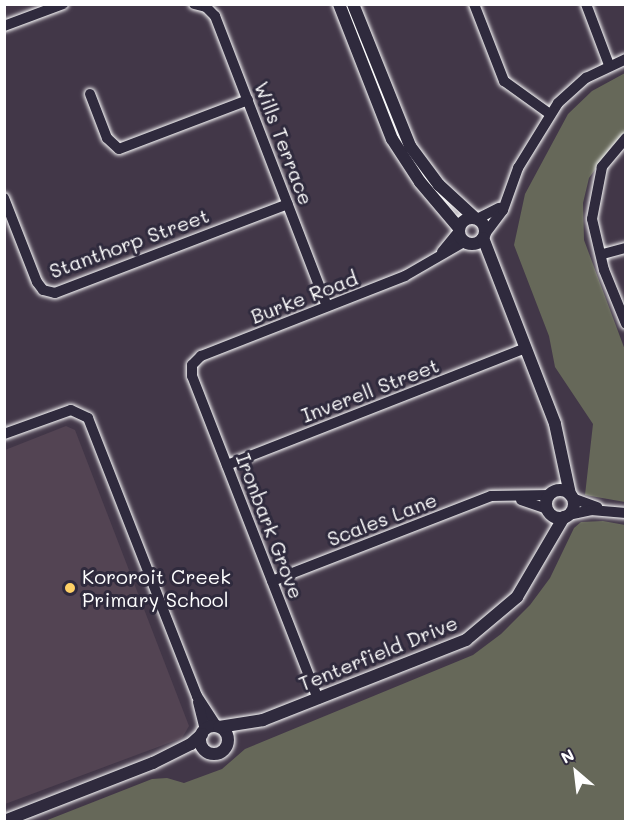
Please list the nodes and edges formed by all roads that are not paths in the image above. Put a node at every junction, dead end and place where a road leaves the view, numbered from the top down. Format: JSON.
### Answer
{"nodes":[{"id":1,"x":63,"y":4,"type":"edge"},
{"id":2,"x":194,"y":4,"type":"edge"},
{"id":3,"x":339,"y":4,"type":"edge"},
{"id":4,"x":353,"y":4,"type":"edge"},
{"id":5,"x":474,"y":4,"type":"edge"},
{"id":6,"x":586,"y":4,"type":"edge"},
{"id":7,"x":4,"y":26,"type":"edge"},
{"id":8,"x":626,"y":59,"type":"edge"},
{"id":9,"x":609,"y":65,"type":"junction"},
{"id":10,"x":90,"y":94,"type":"dead end"},
{"id":11,"x":248,"y":100,"type":"junction"},
{"id":12,"x":550,"y":114,"type":"junction"},
{"id":13,"x":626,"y":138,"type":"edge"},
{"id":14,"x":5,"y":199,"type":"edge"},
{"id":15,"x":507,"y":202,"type":"junction"},
{"id":16,"x":288,"y":204,"type":"junction"},
{"id":17,"x":476,"y":219,"type":"junction"},
{"id":18,"x":484,"y":236,"type":"junction"},
{"id":19,"x":462,"y":237,"type":"junction"},
{"id":20,"x":626,"y":248,"type":"edge"},
{"id":21,"x":603,"y":254,"type":"junction"},
{"id":22,"x":496,"y":272,"type":"junction"},
{"id":23,"x":327,"y":306,"type":"junction"},
{"id":24,"x":626,"y":324,"type":"edge"},
{"id":25,"x":526,"y":348,"type":"junction"},
{"id":26,"x":192,"y":365,"type":"joint"},
{"id":27,"x":4,"y":434,"type":"edge"},
{"id":28,"x":561,"y":459,"type":"junction"},
{"id":29,"x":227,"y":465,"type":"junction"},
{"id":30,"x":551,"y":494,"type":"junction"},
{"id":31,"x":506,"y":496,"type":"junction"},
{"id":32,"x":571,"y":496,"type":"junction"},
{"id":33,"x":548,"y":510,"type":"junction"},
{"id":34,"x":603,"y":510,"type":"junction"},
{"id":35,"x":624,"y":513,"type":"edge"},
{"id":36,"x":566,"y":516,"type":"junction"},
{"id":37,"x":544,"y":555,"type":"junction"},
{"id":38,"x":272,"y":581,"type":"junction"},
{"id":39,"x":318,"y":699,"type":"junction"},
{"id":40,"x":263,"y":720,"type":"junction"},
{"id":41,"x":211,"y":730,"type":"junction"},
{"id":42,"x":226,"y":745,"type":"junction"},
{"id":43,"x":211,"y":753,"type":"junction"},
{"id":44,"x":153,"y":763,"type":"junction"},
{"id":45,"x":4,"y":821,"type":"edge"}],
"edges":[{"from":1,"to":7,"type":"street"},
{"from":2,"to":11,"type":"street","name":"Wills Terrace"},
{"from":3,"to":19,"type":"street"},
{"from":4,"to":17,"type":"street"},
{"from":5,"to":12,"type":"street"},
{"from":6,"to":9,"type":"street"},
{"from":8,"to":9,"type":"street"},
{"from":9,"to":12,"type":"street"},
{"from":10,"to":11,"type":"street"},
{"from":11,"to":16,"type":"street","name":"Wills Terrace"},
{"from":12,"to":15,"type":"street"},
{"from":13,"to":21,"type":"street"},
{"from":14,"to":16,"type":"street","name":"Stanthorp Street"},
{"from":15,"to":17,"type":"street"},
{"from":15,"to":18,"type":"street"},
{"from":16,"to":23,"type":"street","name":"Wills Terrace"},
{"from":17,"to":18,"type":"street"},
{"from":17,"to":19,"type":"street"},
{"from":18,"to":19,"type":"street"},
{"from":18,"to":22,"type":"street"},
{"from":19,"to":22,"type":"street"},
{"from":19,"to":23,"type":"street","name":"Burke Road"},
{"from":20,"to":21,"type":"street"},
{"from":21,"to":24,"type":"street"},
{"from":22,"to":25,"type":"street"},
{"from":23,"to":26,"type":"street","name":"Burke Road"},
{"from":25,"to":28,"type":"street"},
{"from":25,"to":29,"type":"street","name":"Inverell Street"},
{"from":26,"to":29,"type":"street","name":"Ironbark Grove"},
{"from":27,"to":41,"type":"street"},
{"from":28,"to":30,"type":"street"},
{"from":28,"to":32,"type":"street"},
{"from":29,"to":38,"type":"street","name":"Ironbark Grove"},
{"from":30,"to":31,"type":"street","name":"Scales Lane"},
{"from":30,"to":32,"type":"street"},
{"from":30,"to":33,"type":"street","name":"Tenterfield Drive"},
{"from":31,"to":33,"type":"street","name":"Scales Lane"},
{"from":31,"to":38,"type":"street","name":"Scales Lane"},
{"from":32,"to":34,"type":"street"},
{"from":32,"to":36,"type":"street","name":"Tenterfield Drive"},
{"from":33,"to":36,"type":"street"},
{"from":33,"to":37,"type":"street","name":"Tenterfield Drive"},
{"from":34,"to":35,"type":"street"},
{"from":34,"to":36,"type":"street"},
{"from":36,"to":37,"type":"street","name":"Tenterfield Drive"},
{"from":37,"to":39,"type":"street","name":"Tenterfield Drive"},
{"from":38,"to":39,"type":"street","name":"Ironbark Grove"},
{"from":39,"to":40,"type":"street","name":"Tenterfield Drive"},
{"from":40,"to":41,"type":"street","name":"Tenterfield Drive"},
{"from":40,"to":42,"type":"street","name":"Tenterfield Drive"},
{"from":41,"to":42,"type":"street"},
{"from":41,"to":43,"type":"street"},
{"from":41,"to":44,"type":"street","name":"Tenterfield Drive"},
{"from":42,"to":43,"type":"street"},
{"from":43,"to":44,"type":"street","name":"Tenterfield Drive"},
{"from":44,"to":45,"type":"street","name":"Tenterfield Drive"}]}
